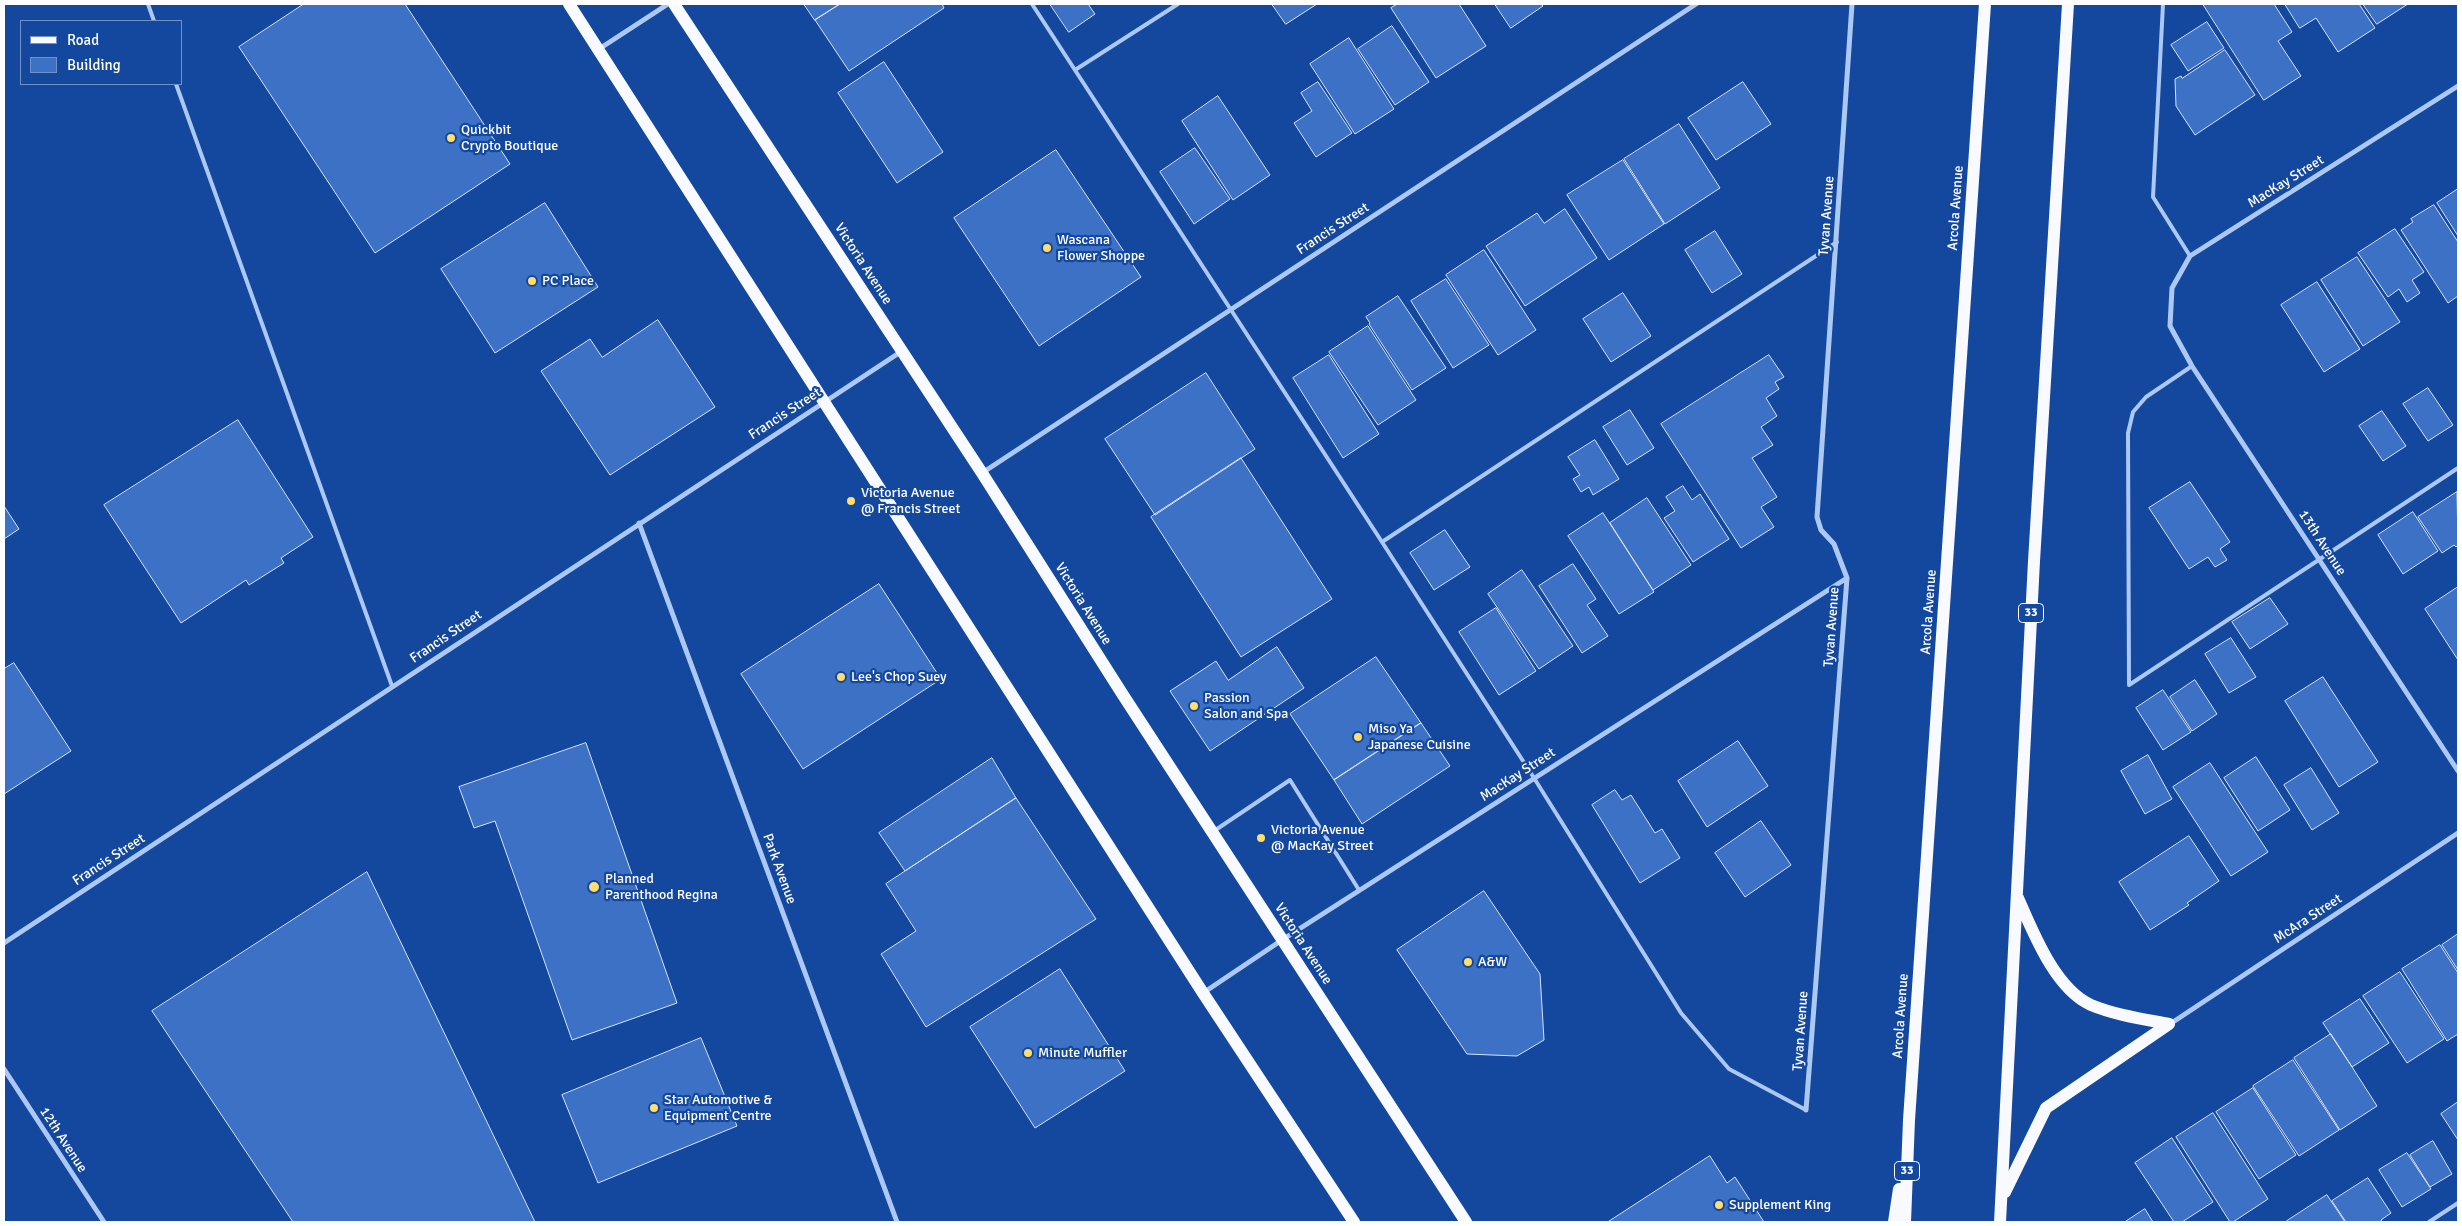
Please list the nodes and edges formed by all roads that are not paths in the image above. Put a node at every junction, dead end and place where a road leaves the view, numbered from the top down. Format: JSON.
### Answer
{"nodes":[{"id":1,"x":148,"y":4,"type":"edge"},
{"id":2,"x":569,"y":4,"type":"edge"},
{"id":3,"x":668,"y":4,"type":"edge"},
{"id":4,"x":674,"y":4,"type":"edge"},
{"id":5,"x":1032,"y":4,"type":"edge"},
{"id":6,"x":1178,"y":4,"type":"edge"},
{"id":7,"x":1696,"y":4,"type":"edge"},
{"id":8,"x":1852,"y":4,"type":"edge"},
{"id":9,"x":1985,"y":4,"type":"edge"},
{"id":10,"x":2068,"y":4,"type":"edge"},
{"id":11,"x":2163,"y":4,"type":"edge"},
{"id":12,"x":154,"y":20,"type":"edge"},
{"id":13,"x":599,"y":50,"type":"junction"},
{"id":14,"x":1075,"y":70,"type":"junction"},
{"id":15,"x":176,"y":85,"type":"edge"},
{"id":16,"x":2458,"y":86,"type":"edge"},
{"id":17,"x":1837,"y":242,"type":"junction"},
{"id":18,"x":2190,"y":256,"type":"junction"},
{"id":19,"x":1232,"y":310,"type":"junction"},
{"id":20,"x":2170,"y":326,"type":"joint"},
{"id":21,"x":902,"y":351,"type":"junction"},
{"id":22,"x":2192,"y":366,"type":"junction"},
{"id":23,"x":825,"y":401,"type":"junction"},
{"id":24,"x":2458,"y":468,"type":"edge"},
{"id":25,"x":982,"y":473,"type":"junction"},
{"id":26,"x":639,"y":523,"type":"junction"},
{"id":27,"x":1382,"y":542,"type":"junction"},
{"id":28,"x":2320,"y":559,"type":"junction"},
{"id":29,"x":1847,"y":578,"type":"junction"},
{"id":30,"x":392,"y":686,"type":"junction"},
{"id":31,"x":2458,"y":771,"type":"edge"},
{"id":32,"x":1534,"y":778,"type":"junction"},
{"id":33,"x":1212,"y":832,"type":"junction"},
{"id":34,"x":2458,"y":833,"type":"edge"},
{"id":35,"x":1360,"y":890,"type":"junction"},
{"id":36,"x":2017,"y":896,"type":"junction"},
{"id":37,"x":1282,"y":940,"type":"junction"},
{"id":38,"x":4,"y":943,"type":"edge"},
{"id":39,"x":1203,"y":993,"type":"junction"},
{"id":40,"x":2169,"y":1024,"type":"junction"},
{"id":41,"x":4,"y":1069,"type":"edge"},
{"id":42,"x":1806,"y":1110,"type":"joint"},
{"id":43,"x":1909,"y":1120,"type":"junction"},
{"id":44,"x":2002,"y":1198,"type":"junction"},
{"id":45,"x":2458,"y":1203,"type":"edge"},
{"id":46,"x":104,"y":1222,"type":"edge"},
{"id":47,"x":897,"y":1222,"type":"edge"},
{"id":48,"x":1354,"y":1222,"type":"edge"},
{"id":49,"x":1466,"y":1222,"type":"edge"},
{"id":50,"x":1894,"y":1222,"type":"edge"},
{"id":51,"x":1905,"y":1222,"type":"edge"},
{"id":52,"x":2000,"y":1222,"type":"edge"},
{"id":53,"x":2430,"y":1222,"type":"edge"}],
"edges":[{"from":1,"to":12,"type":"lane"},
{"from":2,"to":13,"type":"main road"},
{"from":3,"to":13,"type":"street"},
{"from":4,"to":21,"type":"main road","name":"Victoria Avenue"},
{"from":5,"to":14,"type":"lane"},
{"from":6,"to":14,"type":"lane"},
{"from":7,"to":19,"type":"street","name":"Francis Street"},
{"from":8,"to":17,"type":"street","name":"Tyvan Avenue"},
{"from":9,"to":43,"type":"main road","name":"Arcola Avenue","number":"33"},
{"from":10,"to":36,"type":"main road","number":"33"},
{"from":11,"to":18,"type":"lane"},
{"from":13,"to":23,"type":"main road"},
{"from":14,"to":19,"type":"lane"},
{"from":15,"to":30,"type":"lane"},
{"from":16,"to":18,"type":"street","name":"MacKay Street"},
{"from":17,"to":27,"type":"lane"},
{"from":17,"to":29,"type":"street","name":"Tyvan Avenue"},
{"from":18,"to":20,"type":"street","name":"MacKay Street"},
{"from":19,"to":25,"type":"street","name":"Francis Street"},
{"from":19,"to":27,"type":"lane"},
{"from":20,"to":22,"type":"street","name":"13th Avenue"},
{"from":21,"to":23,"type":"street","name":"Francis Street"},
{"from":21,"to":25,"type":"main road","name":"Victoria Avenue"},
{"from":22,"to":28,"type":"street","name":"13th Avenue"},
{"from":22,"to":28,"type":"lane"},
{"from":23,"to":26,"type":"street","name":"Francis Street"},
{"from":23,"to":39,"type":"main road"},
{"from":24,"to":28,"type":"lane"},
{"from":25,"to":33,"type":"main road","name":"Victoria Avenue"},
{"from":26,"to":30,"type":"street","name":"Francis Street"},
{"from":26,"to":47,"type":"street","name":"Park Avenue"},
{"from":27,"to":32,"type":"lane"},
{"from":28,"to":31,"type":"street","name":"13th Avenue"},
{"from":29,"to":32,"type":"street","name":"MacKay Street"},
{"from":29,"to":42,"type":"street","name":"Tyvan Avenue"},
{"from":30,"to":38,"type":"street","name":"Francis Street"},
{"from":32,"to":35,"type":"street","name":"MacKay Street"},
{"from":32,"to":42,"type":"lane"},
{"from":33,"to":35,"type":"lane"},
{"from":33,"to":37,"type":"main road","name":"Victoria Avenue"},
{"from":34,"to":40,"type":"street","name":"McAra Street"},
{"from":35,"to":37,"type":"street","name":"MacKay Street"},
{"from":36,"to":40,"type":"main road"},
{"from":36,"to":44,"type":"main road","number":"33"},
{"from":37,"to":39,"type":"street","name":"MacKay Street"},
{"from":37,"to":49,"type":"main road","name":"Victoria Avenue"},
{"from":39,"to":48,"type":"main road"},
{"from":40,"to":44,"type":"main road"},
{"from":41,"to":46,"type":"street","name":"12th Avenue"},
{"from":43,"to":50,"type":"main road"},
{"from":43,"to":51,"type":"main road","name":"Arcola Avenue","number":"33"},
{"from":44,"to":52,"type":"main road","number":"33"},
{"from":45,"to":53,"type":"lane"}]}
